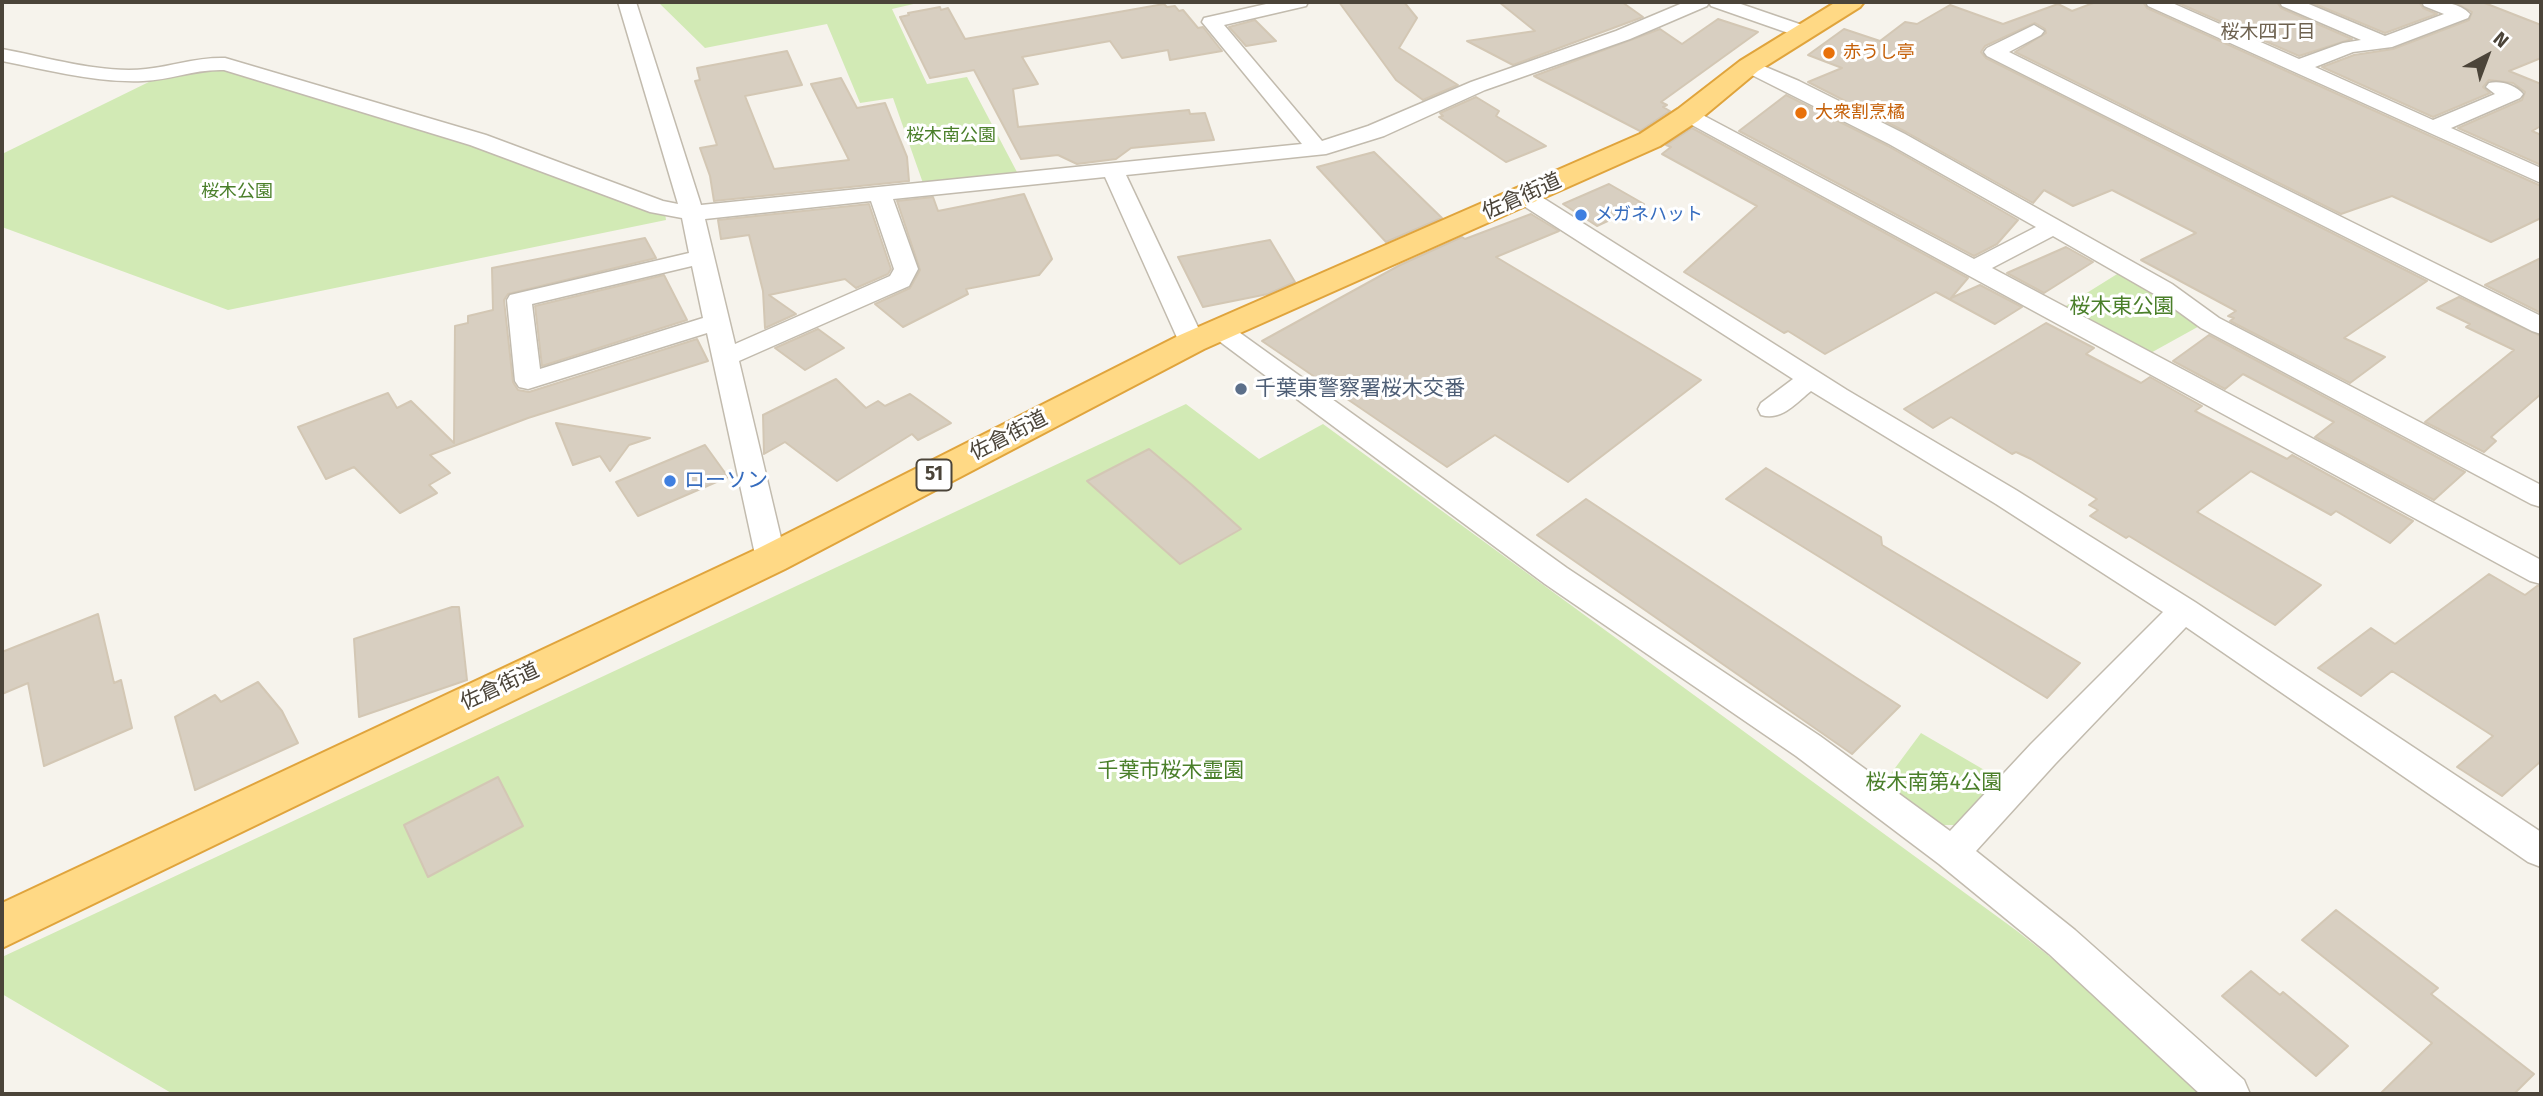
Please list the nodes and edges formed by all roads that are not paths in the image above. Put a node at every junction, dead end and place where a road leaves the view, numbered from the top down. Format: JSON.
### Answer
{"nodes":[{"id":1,"x":627,"y":2,"type":"edge"},
{"id":2,"x":1299,"y":2,"type":"edge"},
{"id":3,"x":1700,"y":2,"type":"edge"},
{"id":4,"x":1718,"y":2,"type":"edge"},
{"id":5,"x":1852,"y":2,"type":"edge"},
{"id":6,"x":2155,"y":2,"type":"edge"},
{"id":7,"x":2289,"y":2,"type":"edge"},
{"id":8,"x":2431,"y":2,"type":"edge"},
{"id":9,"x":2034,"y":31,"type":"dead end"},
{"id":10,"x":1804,"y":32,"type":"junction"},
{"id":11,"x":2385,"y":43,"type":"junction"},
{"id":12,"x":2,"y":55,"type":"edge"},
{"id":13,"x":1749,"y":66,"type":"junction"},
{"id":14,"x":2300,"y":66,"type":"junction"},
{"id":15,"x":2513,"y":95,"type":"dead end"},
{"id":16,"x":1688,"y":115,"type":"junction"},
{"id":17,"x":2434,"y":127,"type":"junction"},
{"id":18,"x":1318,"y":149,"type":"junction"},
{"id":19,"x":1113,"y":170,"type":"junction"},
{"id":20,"x":2541,"y":176,"type":"edge"},
{"id":21,"x":880,"y":194,"type":"junction"},
{"id":22,"x":1524,"y":196,"type":"junction"},
{"id":23,"x":692,"y":213,"type":"junction"},
{"id":24,"x":2051,"y":228,"type":"junction"},
{"id":25,"x":702,"y":257,"type":"junction"},
{"id":26,"x":1973,"y":269,"type":"junction"},
{"id":27,"x":716,"y":321,"type":"junction"},
{"id":28,"x":2541,"y":326,"type":"edge"},
{"id":29,"x":1206,"y":336,"type":"junction"},
{"id":30,"x":724,"y":358,"type":"junction"},
{"id":31,"x":1811,"y":377,"type":"junction"},
{"id":32,"x":1771,"y":409,"type":"dead end"},
{"id":33,"x":2541,"y":497,"type":"edge"},
{"id":34,"x":771,"y":559,"type":"junction"},
{"id":35,"x":2541,"y":573,"type":"edge"},
{"id":36,"x":2184,"y":610,"type":"junction"},
{"id":37,"x":2541,"y":851,"type":"edge"},
{"id":38,"x":1952,"y":853,"type":"junction"},
{"id":39,"x":2,"y":926,"type":"edge"},
{"id":40,"x":2230,"y":1094,"type":"edge"}],
"edges":[{"from":1,"to":23,"type":"street"},
{"from":2,"to":18,"type":"street"},
{"from":3,"to":18,"type":"street"},
{"from":4,"to":10,"type":"street"},
{"from":5,"to":10,"type":"highway","name":"佐倉街道","number":"51"},
{"from":6,"to":14,"type":"street"},
{"from":7,"to":11,"type":"street"},
{"from":8,"to":11,"type":"street"},
{"from":9,"to":28,"type":"street"},
{"from":10,"to":13,"type":"highway","name":"佐倉街道","number":"51"},
{"from":11,"to":14,"type":"street"},
{"from":12,"to":23,"type":"street"},
{"from":13,"to":16,"type":"highway","name":"佐倉街道","number":"51"},
{"from":13,"to":24,"type":"street"},
{"from":14,"to":17,"type":"street"},
{"from":15,"to":17,"type":"street"},
{"from":16,"to":22,"type":"highway","name":"佐倉街道","number":"51"},
{"from":16,"to":26,"type":"street"},
{"from":17,"to":20,"type":"street"},
{"from":18,"to":19,"type":"street"},
{"from":19,"to":21,"type":"street"},
{"from":19,"to":29,"type":"street"},
{"from":21,"to":23,"type":"street"},
{"from":21,"to":30,"type":"street"},
{"from":22,"to":29,"type":"highway","name":"佐倉街道","number":"51"},
{"from":22,"to":31,"type":"street"},
{"from":23,"to":25,"type":"street"},
{"from":24,"to":26,"type":"street"},
{"from":24,"to":33,"type":"street"},
{"from":25,"to":27,"type":"street"},
{"from":25,"to":27,"type":"street"},
{"from":26,"to":35,"type":"street"},
{"from":27,"to":30,"type":"street"},
{"from":29,"to":34,"type":"highway","name":"佐倉街道","number":"51"},
{"from":29,"to":38,"type":"street"},
{"from":30,"to":34,"type":"street"},
{"from":31,"to":32,"type":"street"},
{"from":31,"to":36,"type":"street"},
{"from":34,"to":39,"type":"highway","name":"佐倉街道","number":"51"},
{"from":36,"to":37,"type":"street"},
{"from":36,"to":38,"type":"street"},
{"from":38,"to":40,"type":"street"}]}
